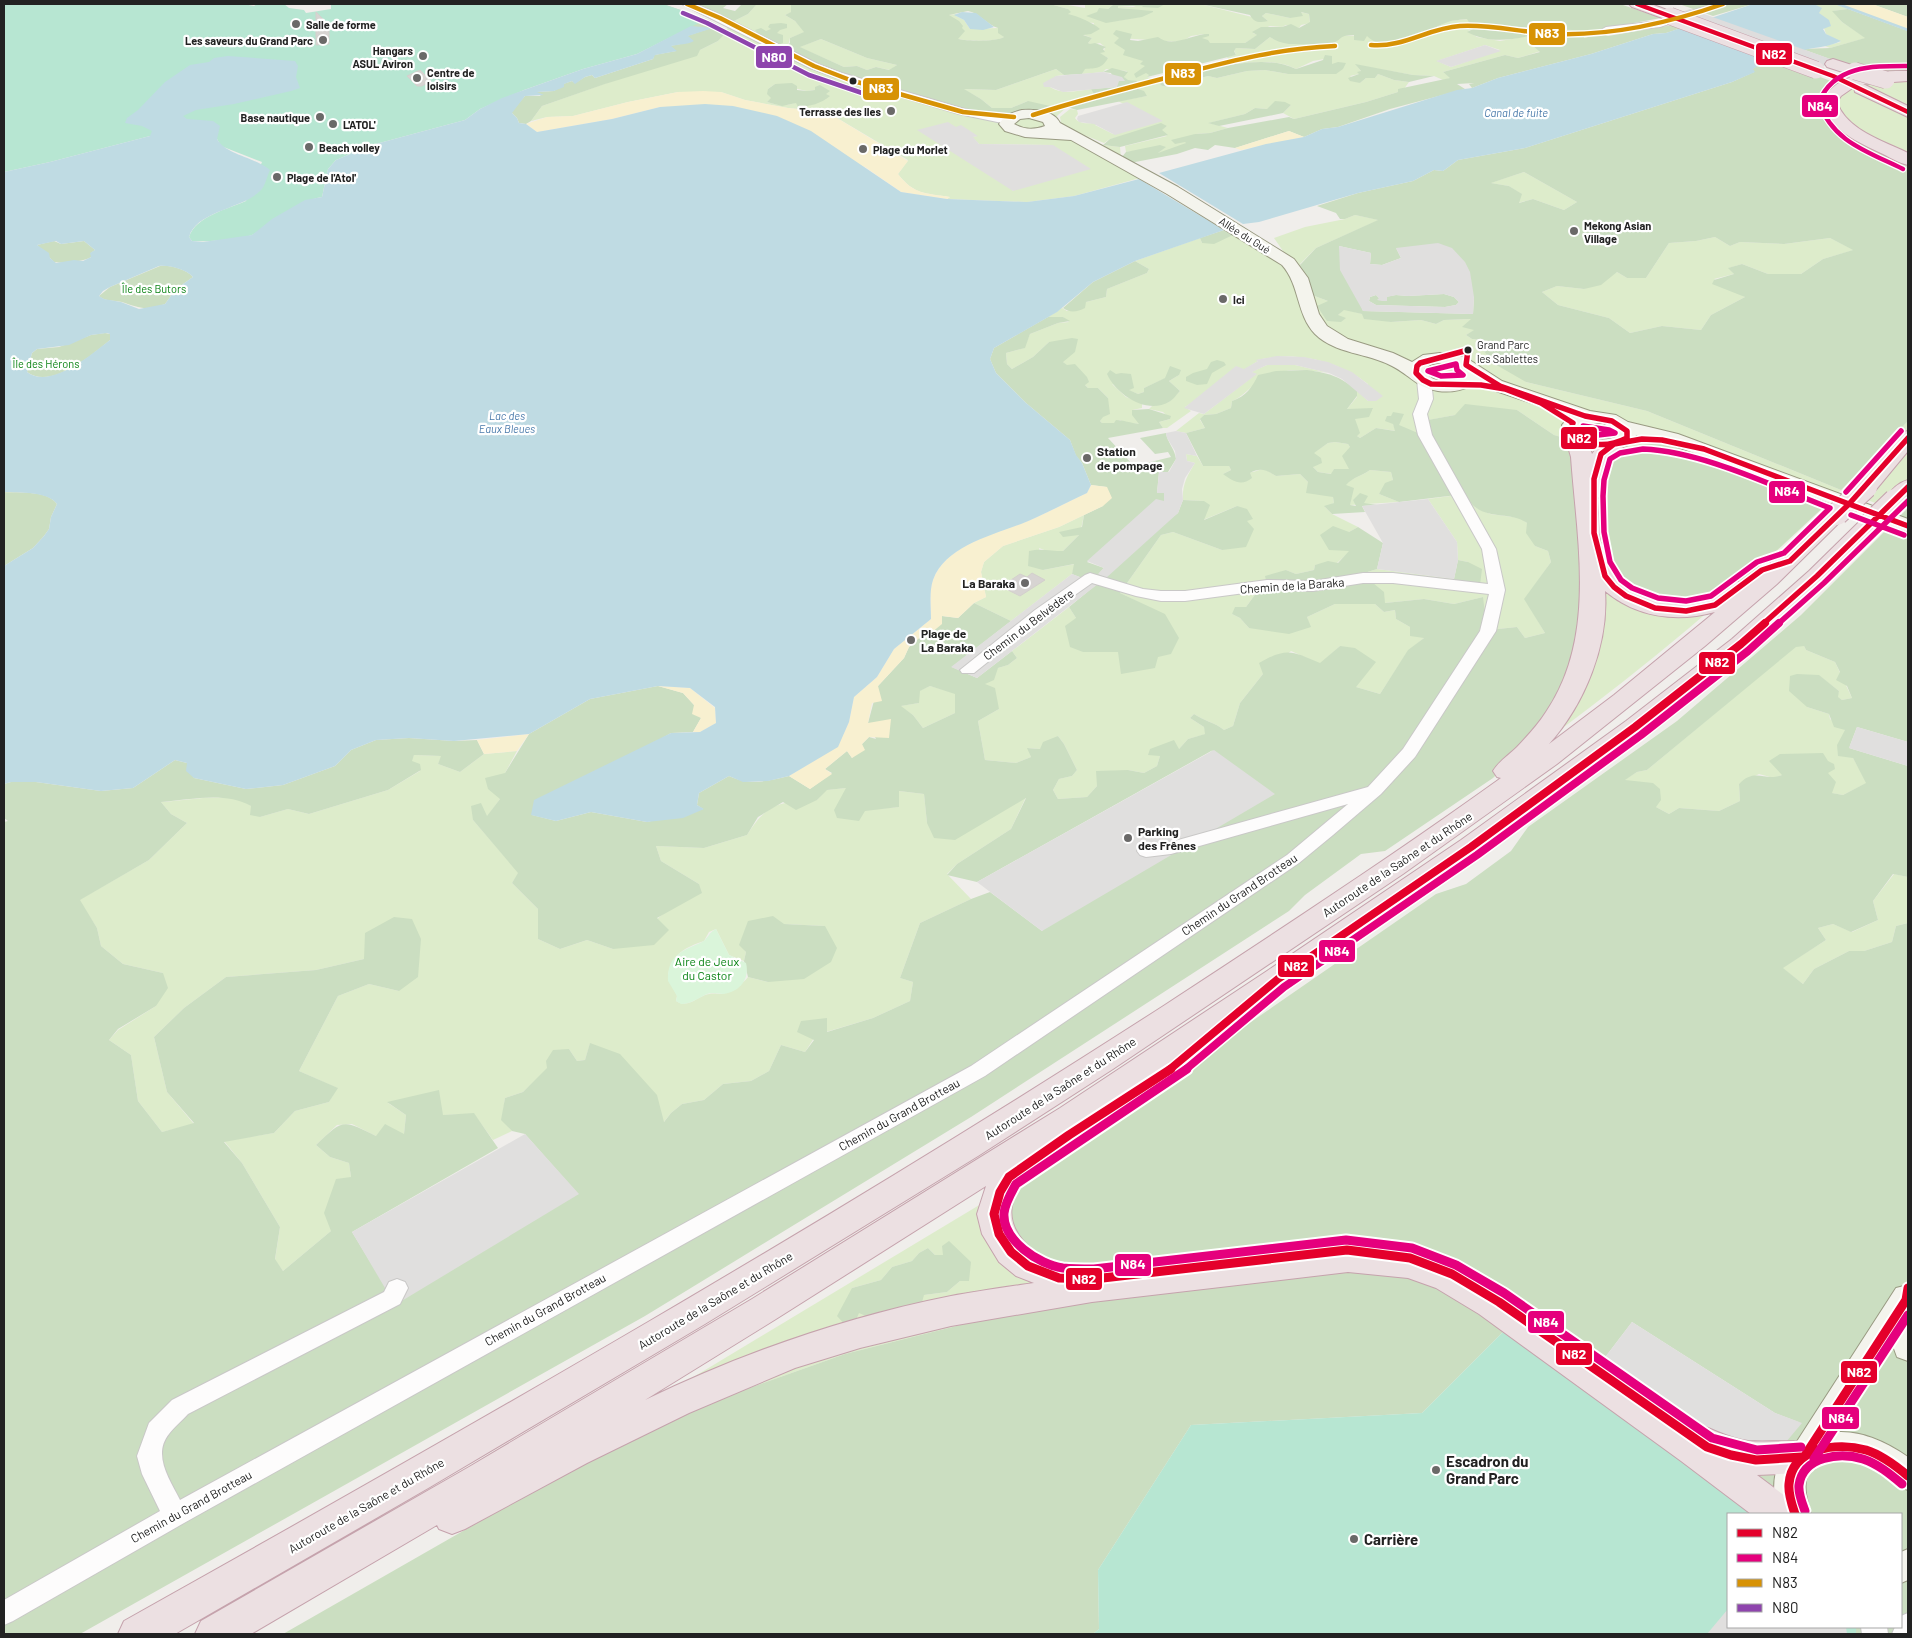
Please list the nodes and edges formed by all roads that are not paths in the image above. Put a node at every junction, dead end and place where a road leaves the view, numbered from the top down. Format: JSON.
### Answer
{"nodes":[{"id":1,"x":687,"y":4,"type":"edge"},
{"id":2,"x":1638,"y":4,"type":"edge"},
{"id":3,"x":1723,"y":4,"type":"edge"},
{"id":4,"x":1673,"y":8,"type":"edge"},
{"id":5,"x":1606,"y":30,"type":"dead end"},
{"id":6,"x":1837,"y":72,"type":"junction"},
{"id":7,"x":1908,"y":76,"type":"edge"},
{"id":8,"x":1873,"y":85,"type":"junction"},
{"id":9,"x":1908,"y":86,"type":"edge"},
{"id":10,"x":1908,"y":96,"type":"edge"},
{"id":11,"x":1908,"y":106,"type":"edge"},
{"id":12,"x":1908,"y":112,"type":"edge"},
{"id":13,"x":1010,"y":119,"type":"junction"},
{"id":14,"x":1053,"y":125,"type":"junction"},
{"id":15,"x":1040,"y":133,"type":"junction"},
{"id":16,"x":1076,"y":137,"type":"junction"},
{"id":17,"x":1908,"y":160,"type":"edge"},
{"id":18,"x":1423,"y":378,"type":"junction"},
{"id":19,"x":1463,"y":381,"type":"junction"},
{"id":20,"x":1579,"y":425,"type":"junction"},
{"id":21,"x":1619,"y":437,"type":"junction"},
{"id":22,"x":1908,"y":438,"type":"edge"},
{"id":23,"x":1902,"y":508,"type":"edge"},
{"id":24,"x":1787,"y":563,"type":"junction"},
{"id":25,"x":1090,"y":578,"type":"joint"},
{"id":26,"x":1497,"y":590,"type":"junction"},
{"id":27,"x":968,"y":670,"type":"dead end"},
{"id":28,"x":1375,"y":790,"type":"junction"},
{"id":29,"x":1146,"y":850,"type":"dead end"},
{"id":30,"x":1278,"y":979,"type":"junction"},
{"id":31,"x":1169,"y":1018,"type":"junction"},
{"id":32,"x":397,"y":1288,"type":"dead end"},
{"id":33,"x":1907,"y":1294,"type":"edge"},
{"id":34,"x":1908,"y":1348,"type":"edge"},
{"id":35,"x":1804,"y":1455,"type":"junction"},
{"id":36,"x":1908,"y":1476,"type":"edge"},
{"id":37,"x":1779,"y":1513,"type":"edge"},
{"id":38,"x":1795,"y":1513,"type":"edge"},
{"id":39,"x":175,"y":1514,"type":"junction"},
{"id":40,"x":4,"y":1613,"type":"edge"},
{"id":41,"x":1908,"y":1625,"type":"edge"},
{"id":42,"x":138,"y":1634,"type":"edge"},
{"id":43,"x":215,"y":1634,"type":"edge"},
{"id":44,"x":233,"y":1634,"type":"edge"},
{"id":45,"x":1905,"y":1634,"type":"edge"}],
"edges":[{"from":1,"to":13,"type":"street"},
{"from":2,"to":4,"type":"highway"},
{"from":3,"to":5,"type":"street"},
{"from":4,"to":6,"type":"highway","bridge":true},
{"from":6,"to":8,"type":"highway"},
{"from":6,"to":8,"type":"highway","bridge":true},
{"from":7,"to":17,"type":"highway"},
{"from":8,"to":9,"type":"highway"},
{"from":8,"to":10,"type":"highway"},
{"from":8,"to":11,"type":"highway"},
{"from":8,"to":12,"type":"highway"},
{"from":13,"to":14,"type":"street","name":"Allée du Gué"},
{"from":13,"to":15,"type":"street","name":"Allée du Gué"},
{"from":14,"to":15,"type":"street"},
{"from":14,"to":16,"type":"street","name":"Allée du Gué"},
{"from":15,"to":16,"type":"street","name":"Allée du Gué"},
{"from":16,"to":18,"type":"street","name":"Allée du Gué"},
{"from":18,"to":19,"type":"street","name":"Allée du Gué"},
{"from":18,"to":19,"type":"street"},
{"from":18,"to":26,"type":"street","name":"Chemin du Grand Brotteau"},
{"from":19,"to":20,"type":"street","name":"Allée du Gué"},
{"from":20,"to":21,"type":"street"},
{"from":20,"to":21,"type":"street"},
{"from":20,"to":31,"type":"highway"},
{"from":21,"to":23,"type":"street"},
{"from":21,"to":24,"type":"highway"},
{"from":22,"to":24,"type":"highway","name":"Autoroute de la Saône et du Rhône","bridge":true},
{"from":23,"to":30,"type":"highway","bridge":true},
{"from":24,"to":31,"type":"highway","name":"Autoroute de la Saône et du Rhône"},
{"from":25,"to":26,"type":"street","name":"Chemin de la Baraka"},
{"from":25,"to":27,"type":"street","name":"Chemin du Belvédère"},
{"from":26,"to":28,"type":"street","name":"Chemin du Grand Brotteau"},
{"from":28,"to":29,"type":"street"},
{"from":28,"to":39,"type":"street","name":"Chemin du Grand Brotteau"},
{"from":30,"to":35,"type":"highway"},
{"from":30,"to":43,"type":"highway"},
{"from":31,"to":42,"type":"highway","name":"Autoroute de la Saône et du Rhône"},
{"from":32,"to":39,"type":"street"},
{"from":33,"to":34,"type":"street"},
{"from":33,"to":35,"type":"street"},
{"from":35,"to":36,"type":"street"},
{"from":35,"to":38,"type":"street"},
{"from":37,"to":44,"type":"highway"},
{"from":39,"to":40,"type":"street","name":"Chemin du Grand Brotteau"},
{"from":41,"to":45,"type":"street"}]}
